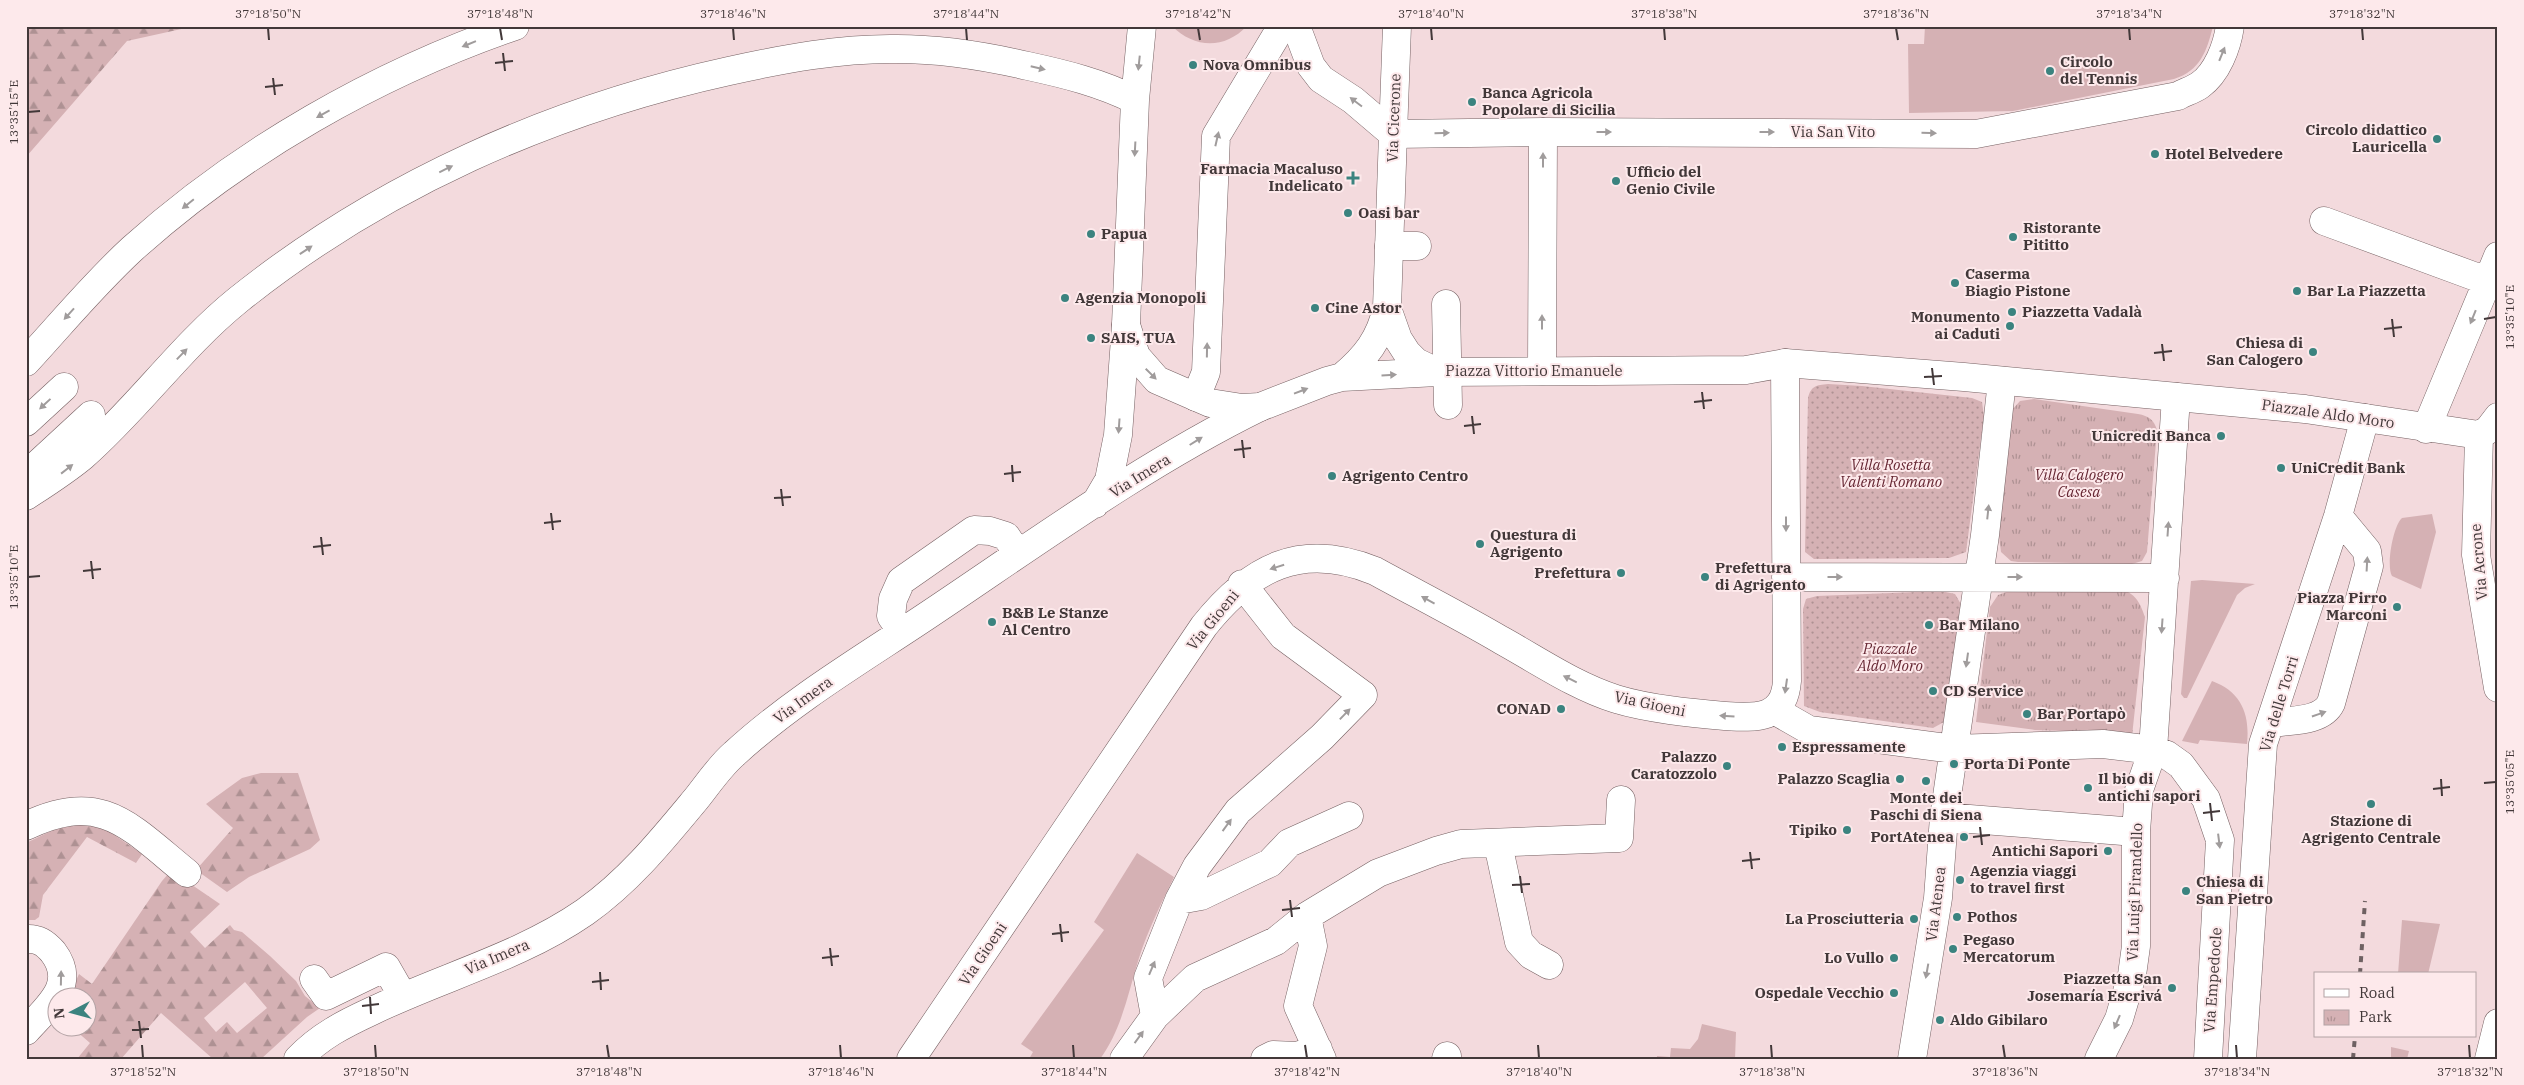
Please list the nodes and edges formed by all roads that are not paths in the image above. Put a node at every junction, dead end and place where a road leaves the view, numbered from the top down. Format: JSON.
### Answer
{"nodes":[{"id":1,"x":515,"y":26,"type":"edge"},
{"id":2,"x":1142,"y":26,"type":"edge"},
{"id":3,"x":1282,"y":26,"type":"edge"},
{"id":4,"x":1296,"y":26,"type":"edge"},
{"id":5,"x":1397,"y":26,"type":"edge"},
{"id":6,"x":2230,"y":26,"type":"edge"},
{"id":7,"x":1135,"y":100,"type":"junction"},
{"id":8,"x":1543,"y":132,"type":"junction"},
{"id":9,"x":1393,"y":134,"type":"junction"},
{"id":10,"x":1391,"y":210,"type":"joint"},
{"id":11,"x":2324,"y":221,"type":"dead end"},
{"id":12,"x":1390,"y":246,"type":"junction"},
{"id":13,"x":1417,"y":246,"type":"dead end"},
{"id":14,"x":2498,"y":256,"type":"edge"},
{"id":15,"x":2488,"y":281,"type":"junction"},
{"id":16,"x":1446,"y":304,"type":"dead end"},
{"id":17,"x":1387,"y":308,"type":"junction"},
{"id":18,"x":1126,"y":325,"type":"junction"},
{"id":19,"x":26,"y":362,"type":"edge"},
{"id":20,"x":1785,"y":363,"type":"junction"},
{"id":21,"x":1542,"y":371,"type":"junction"},
{"id":22,"x":1442,"y":372,"type":"junction"},
{"id":23,"x":1342,"y":377,"type":"junction"},
{"id":24,"x":2002,"y":381,"type":"junction"},
{"id":25,"x":64,"y":387,"type":"dead end"},
{"id":26,"x":1196,"y":397,"type":"junction"},
{"id":27,"x":2176,"y":397,"type":"junction"},
{"id":28,"x":1448,"y":406,"type":"dead end"},
{"id":29,"x":1260,"y":408,"type":"junction"},
{"id":30,"x":91,"y":415,"type":"dead end"},
{"id":31,"x":2365,"y":418,"type":"junction"},
{"id":32,"x":26,"y":422,"type":"edge"},
{"id":33,"x":2488,"y":426,"type":"edge"},
{"id":34,"x":2426,"y":429,"type":"junction"},
{"id":35,"x":26,"y":475,"type":"edge"},
{"id":36,"x":26,"y":496,"type":"edge"},
{"id":37,"x":1095,"y":504,"type":"junction"},
{"id":38,"x":2338,"y":516,"type":"junction"},
{"id":39,"x":1018,"y":554,"type":"junction"},
{"id":40,"x":1786,"y":577,"type":"junction"},
{"id":41,"x":1979,"y":578,"type":"junction"},
{"id":42,"x":2165,"y":578,"type":"junction"},
{"id":43,"x":1242,"y":584,"type":"junction"},
{"id":44,"x":902,"y":632,"type":"junction"},
{"id":45,"x":2498,"y":688,"type":"edge"},
{"id":46,"x":1774,"y":710,"type":"junction"},
{"id":47,"x":2271,"y":723,"type":"junction"},
{"id":48,"x":1954,"y":749,"type":"junction"},
{"id":49,"x":2153,"y":750,"type":"junction"},
{"id":50,"x":1621,"y":800,"type":"dead end"},
{"id":51,"x":1349,"y":816,"type":"dead end"},
{"id":52,"x":1944,"y":817,"type":"junction"},
{"id":53,"x":26,"y":826,"type":"edge"},
{"id":54,"x":2136,"y":832,"type":"junction"},
{"id":55,"x":1498,"y":844,"type":"junction"},
{"id":56,"x":187,"y":872,"type":"dead end"},
{"id":57,"x":1179,"y":900,"type":"junction"},
{"id":58,"x":1307,"y":916,"type":"junction"},
{"id":59,"x":37,"y":943,"type":"edge"},
{"id":60,"x":1549,"y":964,"type":"dead end"},
{"id":61,"x":314,"y":979,"type":"dead end"},
{"id":62,"x":402,"y":995,"type":"junction"},
{"id":63,"x":1155,"y":1016,"type":"junction"},
{"id":64,"x":2498,"y":1023,"type":"edge"},
{"id":65,"x":26,"y":1031,"type":"edge"},
{"id":66,"x":1320,"y":1054,"type":"edge"},
{"id":67,"x":298,"y":1059,"type":"edge"},
{"id":68,"x":911,"y":1059,"type":"edge"},
{"id":69,"x":1124,"y":1059,"type":"edge"},
{"id":70,"x":1265,"y":1059,"type":"edge"},
{"id":71,"x":1912,"y":1059,"type":"edge"},
{"id":72,"x":2099,"y":1059,"type":"edge"},
{"id":73,"x":2208,"y":1059,"type":"edge"},
{"id":74,"x":2242,"y":1059,"type":"edge"},
{"id":75,"x":2489,"y":1059,"type":"edge"}],
"edges":[{"from":1,"to":19,"type":"street","one_way":true},
{"from":2,"to":7,"type":"street","one_way":true},
{"from":26,"to":3,"type":"street","one_way":true},
{"from":9,"to":4,"type":"street","one_way":true},
{"from":5,"to":9,"type":"street","name":"Via Cicerone"},
{"from":8,"to":6,"type":"street","name":"Via San Vito","one_way":true},
{"from":7,"to":18,"type":"street","one_way":true},
{"from":36,"to":7,"type":"street","one_way":true},
{"from":9,"to":8,"type":"street","name":"Via San Vito","one_way":true},
{"from":21,"to":8,"type":"street","one_way":true},
{"from":9,"to":10,"type":"street","name":"Via Cicerone"},
{"from":10,"to":12,"type":"street","name":"Piazza Vittorio Emanuele"},
{"from":11,"to":15,"type":"street"},
{"from":12,"to":13,"type":"street"},
{"from":12,"to":17,"type":"street","name":"Piazza Vittorio Emanuele"},
{"from":14,"to":15,"type":"street"},
{"from":15,"to":34,"type":"street","one_way":true},
{"from":16,"to":22,"type":"street"},
{"from":17,"to":22,"type":"street","name":"Piazza Vittorio Emanuele"},
{"from":17,"to":23,"type":"street"},
{"from":18,"to":26,"type":"street","one_way":true},
{"from":18,"to":37,"type":"street","one_way":true},
{"from":20,"to":21,"type":"street","name":"Piazza Vittorio Emanuele"},
{"from":20,"to":24,"type":"street","name":"Piazzale Aldo Moro"},
{"from":20,"to":40,"type":"street","one_way":true},
{"from":21,"to":22,"type":"street","name":"Piazza Vittorio Emanuele"},
{"from":23,"to":22,"type":"street","one_way":true},
{"from":22,"to":28,"type":"street"},
{"from":29,"to":23,"type":"street","name":"Via Imera","one_way":true},
{"from":24,"to":27,"type":"street","name":"Piazzale Aldo Moro"},
{"from":41,"to":24,"type":"street","one_way":true},
{"from":25,"to":32,"type":"street","one_way":true},
{"from":26,"to":29,"type":"street"},
{"from":27,"to":31,"type":"street","name":"Piazzale Aldo Moro"},
{"from":42,"to":27,"type":"street","one_way":true},
{"from":37,"to":29,"type":"street","name":"Via Imera","one_way":true},
{"from":30,"to":35,"type":"street"},
{"from":31,"to":34,"type":"street","name":"Piazzale Aldo Moro"},
{"from":31,"to":38,"type":"street","name":"Via delle Torri"},
{"from":33,"to":34,"type":"street","name":"Piazzale Aldo Moro"},
{"from":33,"to":45,"type":"street","name":"Via Acrone"},
{"from":37,"to":39,"type":"street","name":"Via Imera"},
{"from":38,"to":47,"type":"street","name":"Via delle Torri"},
{"from":47,"to":38,"type":"street","one_way":true},
{"from":39,"to":44,"type":"street","name":"Via Imera"},
{"from":39,"to":44,"type":"street"},
{"from":40,"to":41,"type":"street","one_way":true},
{"from":40,"to":46,"type":"street","one_way":true},
{"from":41,"to":42,"type":"street","one_way":true},
{"from":41,"to":48,"type":"street","one_way":true},
{"from":42,"to":49,"type":"street","one_way":true},
{"from":46,"to":43,"type":"street","name":"Via Gioeni","one_way":true},
{"from":57,"to":43,"type":"street","one_way":true},
{"from":43,"to":68,"type":"street","name":"Via Gioeni"},
{"from":44,"to":62,"type":"street","name":"Via Imera"},
{"from":46,"to":48,"type":"street"},
{"from":47,"to":74,"type":"street","name":"Via delle Torri"},
{"from":48,"to":49,"type":"street"},
{"from":48,"to":52,"type":"street","name":"Via Atenea"},
{"from":49,"to":54,"type":"street","name":"Via Luigi Pirandello"},
{"from":49,"to":73,"type":"street","name":"Via Empedocle","one_way":true},
{"from":50,"to":55,"type":"street"},
{"from":51,"to":57,"type":"street"},
{"from":52,"to":54,"type":"street"},
{"from":52,"to":71,"type":"street","name":"Via Atenea","one_way":true},
{"from":53,"to":56,"type":"street"},
{"from":54,"to":72,"type":"street","name":"Via Luigi Pirandello","one_way":true},
{"from":55,"to":58,"type":"street"},
{"from":55,"to":60,"type":"street"},
{"from":63,"to":57,"type":"street","one_way":true},
{"from":58,"to":63,"type":"street"},
{"from":58,"to":66,"type":"street"},
{"from":65,"to":59,"type":"street","one_way":true},
{"from":61,"to":62,"type":"street"},
{"from":62,"to":67,"type":"street","name":"Via Imera"},
{"from":69,"to":63,"type":"street","one_way":true},
{"from":64,"to":75,"type":"street"},
{"from":66,"to":70,"type":"street"}]}
